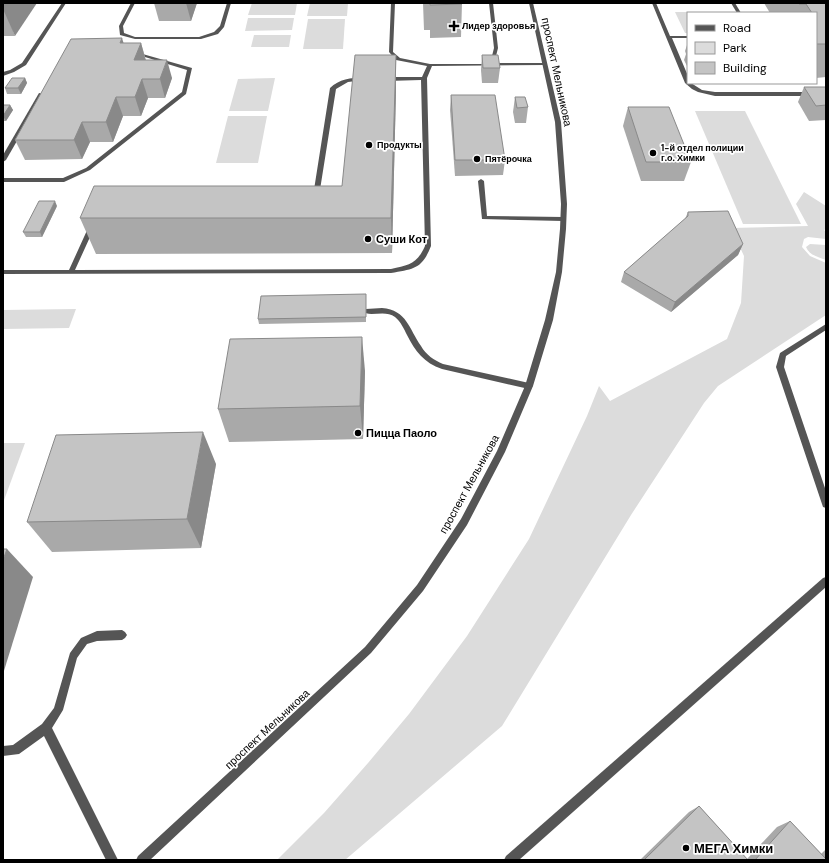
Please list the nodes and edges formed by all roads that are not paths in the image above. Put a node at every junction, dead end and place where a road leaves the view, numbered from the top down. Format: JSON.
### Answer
{"nodes":[{"id":1,"x":64,"y":3,"type":"edge"},
{"id":2,"x":133,"y":3,"type":"edge"},
{"id":3,"x":229,"y":3,"type":"edge"},
{"id":4,"x":392,"y":3,"type":"edge"},
{"id":5,"x":491,"y":3,"type":"edge"},
{"id":6,"x":531,"y":3,"type":"edge"},
{"id":7,"x":654,"y":3,"type":"edge"},
{"id":8,"x":733,"y":3,"type":"edge"},
{"id":9,"x":738,"y":12,"type":"edge"},
{"id":10,"x":669,"y":37,"type":"junction"},
{"id":11,"x":687,"y":37,"type":"edge"},
{"id":12,"x":124,"y":51,"type":"edge"},
{"id":13,"x":545,"y":64,"type":"junction"},
{"id":14,"x":430,"y":65,"type":"junction"},
{"id":15,"x":486,"y":65,"type":"junction"},
{"id":16,"x":3,"y":74,"type":"edge"},
{"id":17,"x":424,"y":78,"type":"junction"},
{"id":18,"x":372,"y":79,"type":"edge"},
{"id":19,"x":380,"y":79,"type":"edge"},
{"id":20,"x":687,"y":81,"type":"edge"},
{"id":21,"x":689,"y":84,"type":"edge"},
{"id":22,"x":46,"y":86,"type":"edge"},
{"id":23,"x":826,"y":94,"type":"edge"},
{"id":24,"x":3,"y":160,"type":"edge"},
{"id":25,"x":3,"y":180,"type":"edge"},
{"id":26,"x":481,"y":181,"type":"dead end"},
{"id":27,"x":308,"y":198,"type":"edge"},
{"id":28,"x":95,"y":218,"type":"edge"},
{"id":29,"x":563,"y":219,"type":"junction"},
{"id":30,"x":3,"y":272,"type":"edge"},
{"id":31,"x":71,"y":272,"type":"junction"},
{"id":32,"x":366,"y":311,"type":"edge"},
{"id":33,"x":826,"y":327,"type":"edge"},
{"id":34,"x":529,"y":386,"type":"junction"},
{"id":35,"x":826,"y":504,"type":"edge"},
{"id":36,"x":826,"y":581,"type":"edge"},
{"id":37,"x":122,"y":635,"type":"dead end"},
{"id":38,"x":46,"y":728,"type":"junction"},
{"id":39,"x":3,"y":751,"type":"edge"},
{"id":40,"x":112,"y":860,"type":"edge"},
{"id":41,"x":142,"y":860,"type":"edge"},
{"id":42,"x":510,"y":860,"type":"edge"}],
"edges":[{"from":1,"to":16,"type":"street"},
{"from":2,"to":3,"type":"street"},
{"from":4,"to":14,"type":"street"},
{"from":5,"to":15,"type":"street"},
{"from":6,"to":13,"type":"street","name":"проспект Мельникова"},
{"from":7,"to":10,"type":"street"},
{"from":8,"to":9,"type":"street"},
{"from":10,"to":11,"type":"street"},
{"from":10,"to":20,"type":"street"},
{"from":12,"to":25,"type":"street"},
{"from":13,"to":15,"type":"street"},
{"from":13,"to":29,"type":"street","name":"проспект Мельникова"},
{"from":14,"to":15,"type":"street"},
{"from":14,"to":17,"type":"street"},
{"from":17,"to":19,"type":"street"},
{"from":17,"to":31,"type":"street"},
{"from":18,"to":27,"type":"street"},
{"from":21,"to":23,"type":"street"},
{"from":22,"to":24,"type":"street"},
{"from":26,"to":29,"type":"street"},
{"from":28,"to":31,"type":"street"},
{"from":29,"to":34,"type":"street","name":"проспект Мельникова"},
{"from":30,"to":31,"type":"street"},
{"from":32,"to":34,"type":"street"},
{"from":33,"to":35,"type":"street"},
{"from":34,"to":41,"type":"street","name":"проспект Мельникова"},
{"from":36,"to":42,"type":"street"},
{"from":37,"to":38,"type":"street"},
{"from":38,"to":39,"type":"street"},
{"from":38,"to":40,"type":"street"}]}
